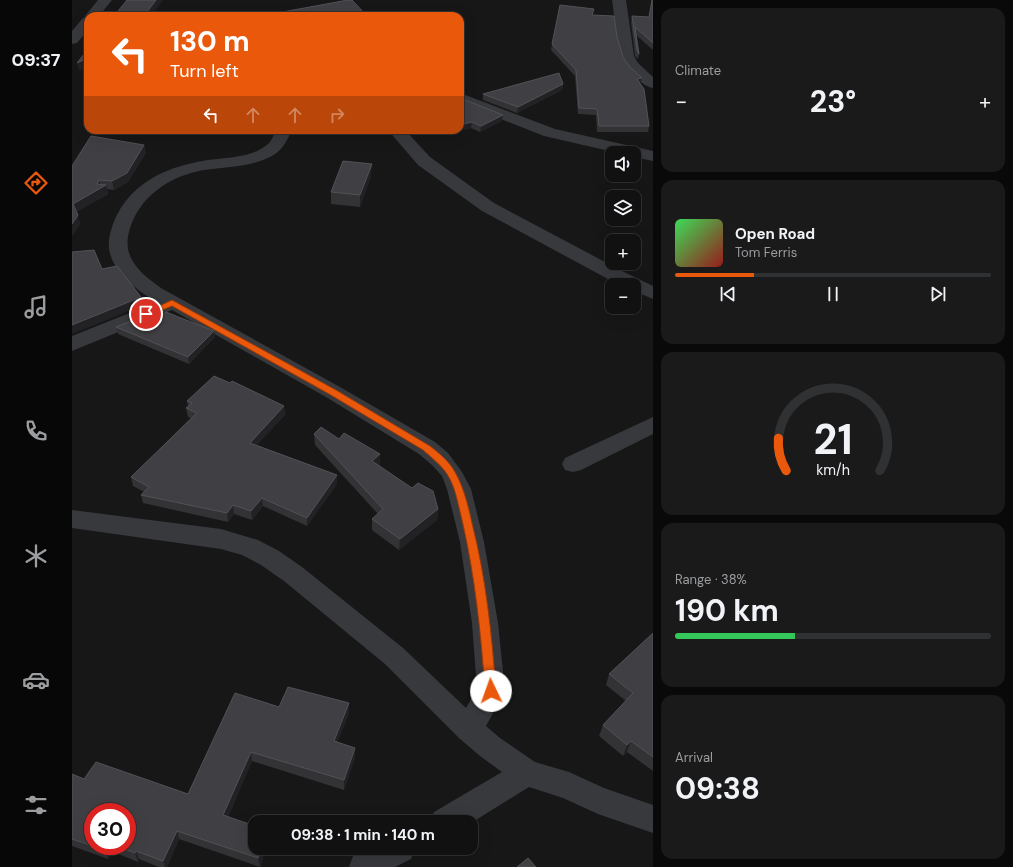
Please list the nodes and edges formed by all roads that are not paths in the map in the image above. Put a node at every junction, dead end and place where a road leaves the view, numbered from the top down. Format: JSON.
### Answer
{"nodes":[{"id":1,"x":105,"y":0,"type":"edge"},
{"id":2,"x":619,"y":0,"type":"edge"},
{"id":3,"x":95,"y":12,"type":"edge"},
{"id":4,"x":84,"y":26,"type":"edge"},
{"id":5,"x":72,"y":40,"type":"edge"},
{"id":6,"x":653,"y":84,"type":"edge"},
{"id":7,"x":464,"y":100,"type":"edge"},
{"id":8,"x":282,"y":134,"type":"edge"},
{"id":9,"x":400,"y":134,"type":"edge"},
{"id":10,"x":653,"y":156,"type":"edge"},
{"id":11,"x":653,"y":293,"type":"edge"},
{"id":12,"x":172,"y":303,"type":"junction"},
{"id":13,"x":72,"y":344,"type":"edge"},
{"id":14,"x":653,"y":425,"type":"edge"},
{"id":15,"x":573,"y":464,"type":"dead end"},
{"id":16,"x":72,"y":519,"type":"edge"},
{"id":17,"x":469,"y":729,"type":"junction"},
{"id":18,"x":527,"y":773,"type":"junction"},
{"id":19,"x":458,"y":815,"type":"edge"},
{"id":20,"x":653,"y":819,"type":"edge"},
{"id":21,"x":387,"y":855,"type":"edge"},
{"id":22,"x":364,"y":867,"type":"edge"}],
"edges":[{"from":1,"to":3,"type":"street"},
{"from":2,"to":6,"type":"street"},
{"from":4,"to":5,"type":"street"},
{"from":7,"to":10,"type":"street"},
{"from":8,"to":12,"type":"street"},
{"from":9,"to":11,"type":"street"},
{"from":12,"to":13,"type":"street"},
{"from":12,"to":17,"type":"street"},
{"from":14,"to":15,"type":"street"},
{"from":16,"to":17,"type":"street"},
{"from":17,"to":18,"type":"street"},
{"from":18,"to":19,"type":"street"},
{"from":18,"to":20,"type":"street"},
{"from":21,"to":22,"type":"street"}]}
